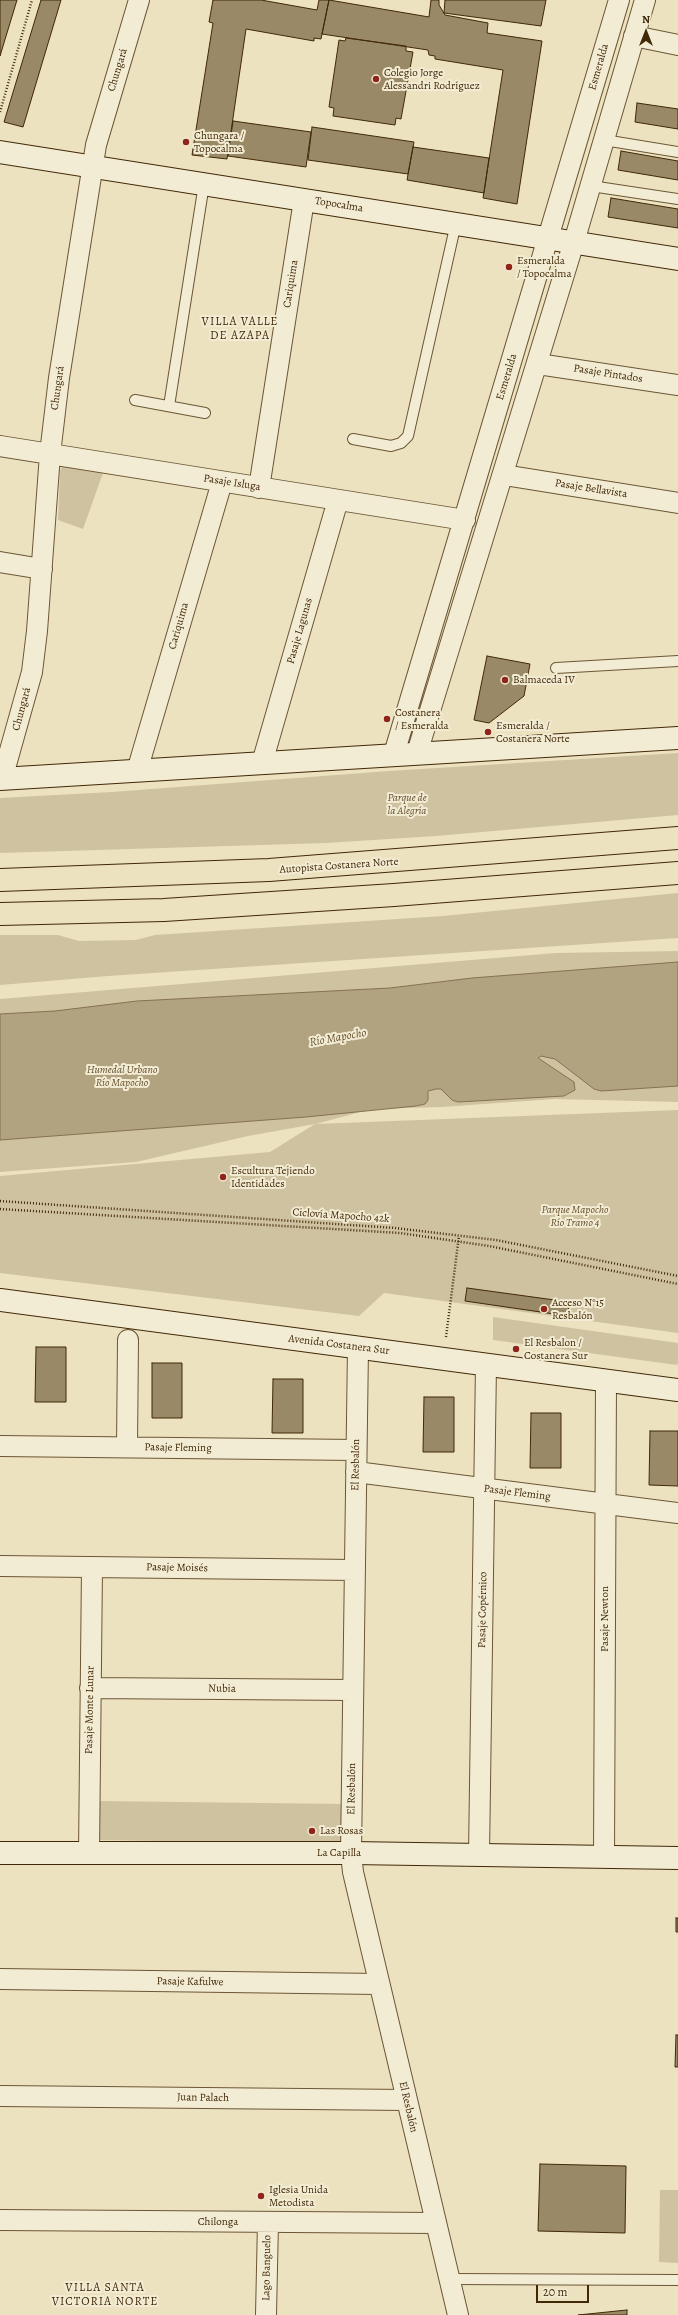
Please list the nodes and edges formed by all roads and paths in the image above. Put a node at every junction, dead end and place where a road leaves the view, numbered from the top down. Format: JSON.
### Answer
{"nodes":[{"id":1,"x":32,"y":0,"type":"edge"},
{"id":2,"x":139,"y":0,"type":"edge"},
{"id":3,"x":619,"y":0,"type":"edge"},
{"id":4,"x":644,"y":0,"type":"edge"},
{"id":5,"x":634,"y":36,"type":"junction"},
{"id":6,"x":678,"y":45,"type":"edge"},
{"id":7,"x":0,"y":112,"type":"edge"},
{"id":8,"x":604,"y":140,"type":"junction"},
{"id":9,"x":0,"y":152,"type":"edge"},
{"id":10,"x":678,"y":152,"type":"edge"},
{"id":11,"x":93,"y":166,"type":"junction"},
{"id":12,"x":204,"y":184,"type":"junction"},
{"id":13,"x":591,"y":186,"type":"junction"},
{"id":14,"x":678,"y":198,"type":"edge"},
{"id":15,"x":304,"y":200,"type":"junction"},
{"id":16,"x":456,"y":224,"type":"junction"},
{"id":17,"x":549,"y":238,"type":"junction"},
{"id":18,"x":574,"y":242,"type":"junction"},
{"id":19,"x":678,"y":259,"type":"edge"},
{"id":20,"x":538,"y":364,"type":"junction"},
{"id":21,"x":678,"y":385,"type":"edge"},
{"id":22,"x":135,"y":400,"type":"dead end"},
{"id":23,"x":170,"y":406,"type":"junction"},
{"id":24,"x":205,"y":412,"type":"dead end"},
{"id":25,"x":353,"y":439,"type":"dead end"},
{"id":26,"x":0,"y":446,"type":"edge"},
{"id":27,"x":50,"y":454,"type":"junction"},
{"id":28,"x":504,"y":475,"type":"junction"},
{"id":29,"x":222,"y":482,"type":"junction"},
{"id":30,"x":259,"y":488,"type":"junction"},
{"id":31,"x":338,"y":500,"type":"junction"},
{"id":32,"x":678,"y":503,"type":"edge"},
{"id":33,"x":465,"y":520,"type":"junction"},
{"id":34,"x":0,"y":562,"type":"edge"},
{"id":35,"x":42,"y":568,"type":"junction"},
{"id":36,"x":678,"y":661,"type":"edge"},
{"id":37,"x":556,"y":668,"type":"dead end"},
{"id":38,"x":678,"y":738,"type":"edge"},
{"id":39,"x":417,"y":753,"type":"junction"},
{"id":40,"x":394,"y":754,"type":"junction"},
{"id":41,"x":262,"y":763,"type":"junction"},
{"id":42,"x":136,"y":771,"type":"junction"},
{"id":43,"x":1,"y":779,"type":"edge"},
{"id":44,"x":678,"y":838,"type":"edge"},
{"id":45,"x":678,"y":873,"type":"edge"},
{"id":46,"x":0,"y":880,"type":"edge"},
{"id":47,"x":0,"y":914,"type":"edge"},
{"id":48,"x":0,"y":1201,"type":"edge"},
{"id":49,"x":0,"y":1209,"type":"edge"},
{"id":50,"x":459,"y":1236,"type":"junction"},
{"id":51,"x":458,"y":1242,"type":"junction"},
{"id":52,"x":678,"y":1276,"type":"edge"},
{"id":53,"x":678,"y":1284,"type":"edge"},
{"id":54,"x":0,"y":1300,"type":"edge"},
{"id":55,"x":446,"y":1338,"type":"dead end"},
{"id":56,"x":128,"y":1340,"type":"dead end"},
{"id":57,"x":358,"y":1347,"type":"junction"},
{"id":58,"x":486,"y":1364,"type":"junction"},
{"id":59,"x":606,"y":1380,"type":"junction"},
{"id":60,"x":678,"y":1390,"type":"edge"},
{"id":61,"x":0,"y":1446,"type":"edge"},
{"id":62,"x":127,"y":1447,"type":"junction"},
{"id":63,"x":356,"y":1450,"type":"junction"},
{"id":64,"x":356,"y":1472,"type":"junction"},
{"id":65,"x":484,"y":1489,"type":"junction"},
{"id":66,"x":605,"y":1504,"type":"junction"},
{"id":67,"x":678,"y":1513,"type":"edge"},
{"id":68,"x":0,"y":1566,"type":"edge"},
{"id":69,"x":92,"y":1567,"type":"junction"},
{"id":70,"x":355,"y":1570,"type":"junction"},
{"id":71,"x":90,"y":1688,"type":"junction"},
{"id":72,"x":353,"y":1690,"type":"junction"},
{"id":73,"x":0,"y":1853,"type":"edge"},
{"id":74,"x":351,"y":1853,"type":"junction"},
{"id":75,"x":89,"y":1854,"type":"junction"},
{"id":76,"x":479,"y":1855,"type":"junction"},
{"id":77,"x":604,"y":1857,"type":"junction"},
{"id":78,"x":678,"y":1858,"type":"edge"},
{"id":79,"x":0,"y":1979,"type":"edge"},
{"id":80,"x":379,"y":1984,"type":"junction"},
{"id":81,"x":0,"y":2096,"type":"edge"},
{"id":82,"x":407,"y":2100,"type":"junction"},
{"id":83,"x":0,"y":2220,"type":"edge"},
{"id":84,"x":268,"y":2222,"type":"junction"},
{"id":85,"x":436,"y":2224,"type":"junction"},
{"id":86,"x":449,"y":2279,"type":"junction"},
{"id":87,"x":678,"y":2280,"type":"edge"},
{"id":88,"x":266,"y":2315,"type":"edge"},
{"id":89,"x":458,"y":2315,"type":"edge"}],
"edges":[{"from":1,"to":7,"type":"path"},
{"from":2,"to":11,"type":"street","name":"Chungará"},
{"from":3,"to":17,"type":"street","name":"Esmeralda"},
{"from":4,"to":5,"type":"street"},
{"from":5,"to":6,"type":"street"},
{"from":5,"to":8,"type":"street"},
{"from":8,"to":10,"type":"lane"},
{"from":8,"to":13,"type":"street"},
{"from":9,"to":11,"type":"street","name":"Topocalma"},
{"from":11,"to":12,"type":"street","name":"Topocalma"},
{"from":11,"to":27,"type":"street","name":"Chungará"},
{"from":12,"to":15,"type":"street","name":"Topocalma"},
{"from":12,"to":23,"type":"lane"},
{"from":13,"to":14,"type":"lane"},
{"from":13,"to":18,"type":"street"},
{"from":15,"to":16,"type":"street","name":"Topocalma"},
{"from":15,"to":30,"type":"street","name":"Cariquima"},
{"from":16,"to":17,"type":"street","name":"Topocalma"},
{"from":16,"to":25,"type":"lane"},
{"from":17,"to":18,"type":"street","name":"Topocalma"},
{"from":17,"to":33,"type":"street","name":"Esmeralda"},
{"from":18,"to":19,"type":"street","name":"Topocalma"},
{"from":18,"to":20,"type":"street"},
{"from":20,"to":21,"type":"street","name":"Pasaje Pintados"},
{"from":20,"to":28,"type":"street"},
{"from":22,"to":23,"type":"lane"},
{"from":23,"to":24,"type":"lane"},
{"from":26,"to":27,"type":"street","name":"Pasaje Isluga"},
{"from":27,"to":29,"type":"street","name":"Pasaje Isluga"},
{"from":27,"to":35,"type":"street","name":"Chungará"},
{"from":28,"to":32,"type":"street","name":"Pasaje Bellavista"},
{"from":28,"to":39,"type":"street"},
{"from":29,"to":30,"type":"street","name":"Pasaje Isluga"},
{"from":29,"to":42,"type":"street","name":"Cariquima"},
{"from":30,"to":31,"type":"street","name":"Pasaje Isluga"},
{"from":31,"to":33,"type":"street","name":"Pasaje Isluga"},
{"from":31,"to":41,"type":"street","name":"Pasaje Lagunas"},
{"from":33,"to":40,"type":"street","name":"Esmeralda"},
{"from":34,"to":35,"type":"street"},
{"from":35,"to":43,"type":"street","name":"Chungará"},
{"from":36,"to":37,"type":"lane"},
{"from":38,"to":39,"type":"street"},
{"from":39,"to":40,"type":"street"},
{"from":40,"to":41,"type":"street"},
{"from":41,"to":42,"type":"street"},
{"from":42,"to":43,"type":"street"},
{"from":44,"to":46,"type":"highway","name":"Autopista Costanera Norte"},
{"from":45,"to":47,"type":"highway"},
{"from":48,"to":50,"type":"path","name":"Ciclovía Mapocho 42k"},
{"from":49,"to":51,"type":"path"},
{"from":50,"to":51,"type":"path"},
{"from":50,"to":52,"type":"path","name":"Ciclovía Mapocho 42k"},
{"from":51,"to":53,"type":"path"},
{"from":51,"to":55,"type":"path"},
{"from":54,"to":57,"type":"street","name":"Avenida Costanera Sur"},
{"from":56,"to":62,"type":"street"},
{"from":57,"to":58,"type":"street","name":"Avenida Costanera Sur"},
{"from":57,"to":63,"type":"street","name":"El Resbalón"},
{"from":58,"to":59,"type":"street","name":"Avenida Costanera Sur"},
{"from":58,"to":65,"type":"street","name":"Pasaje Copérnico"},
{"from":59,"to":60,"type":"street","name":"Avenida Costanera Sur"},
{"from":59,"to":66,"type":"street","name":"Pasaje Newton"},
{"from":61,"to":62,"type":"street","name":"Pasaje Fleming"},
{"from":62,"to":63,"type":"street","name":"Pasaje Fleming"},
{"from":63,"to":64,"type":"street","name":"El Resbalón"},
{"from":64,"to":65,"type":"street","name":"Pasaje Fleming"},
{"from":64,"to":70,"type":"street","name":"El Resbalón"},
{"from":65,"to":66,"type":"street","name":"Pasaje Fleming"},
{"from":65,"to":76,"type":"street","name":"Pasaje Copérnico"},
{"from":66,"to":67,"type":"street","name":"Pasaje Fleming"},
{"from":66,"to":77,"type":"street","name":"Pasaje Newton"},
{"from":68,"to":69,"type":"street","name":"Pasaje Moisés"},
{"from":69,"to":70,"type":"street","name":"Pasaje Moisés"},
{"from":69,"to":71,"type":"street","name":"Pasaje Monte Lunar"},
{"from":70,"to":72,"type":"street","name":"El Resbalón"},
{"from":71,"to":72,"type":"street","name":"Nubia"},
{"from":71,"to":75,"type":"street","name":"Pasaje Monte Lunar"},
{"from":72,"to":74,"type":"street","name":"El Resbalón"},
{"from":73,"to":75,"type":"street","name":"La Capilla"},
{"from":74,"to":75,"type":"street","name":"La Capilla"},
{"from":74,"to":76,"type":"street","name":"La Capilla"},
{"from":74,"to":80,"type":"street","name":"El Resbalón"},
{"from":76,"to":77,"type":"street","name":"La Capilla"},
{"from":77,"to":78,"type":"street","name":"La Capilla"},
{"from":79,"to":80,"type":"street","name":"Pasaje Kafulwe"},
{"from":80,"to":82,"type":"street","name":"El Resbalón"},
{"from":81,"to":82,"type":"street","name":"Juan Palach"},
{"from":82,"to":85,"type":"street","name":"El Resbalón"},
{"from":83,"to":84,"type":"street","name":"Chilonga"},
{"from":84,"to":85,"type":"street","name":"Chilonga"},
{"from":84,"to":88,"type":"street","name":"Lago Banguelo"},
{"from":85,"to":86,"type":"street","name":"El Resbalón"},
{"from":86,"to":87,"type":"lane"},
{"from":86,"to":89,"type":"street","name":"El Resbalón"}]}
